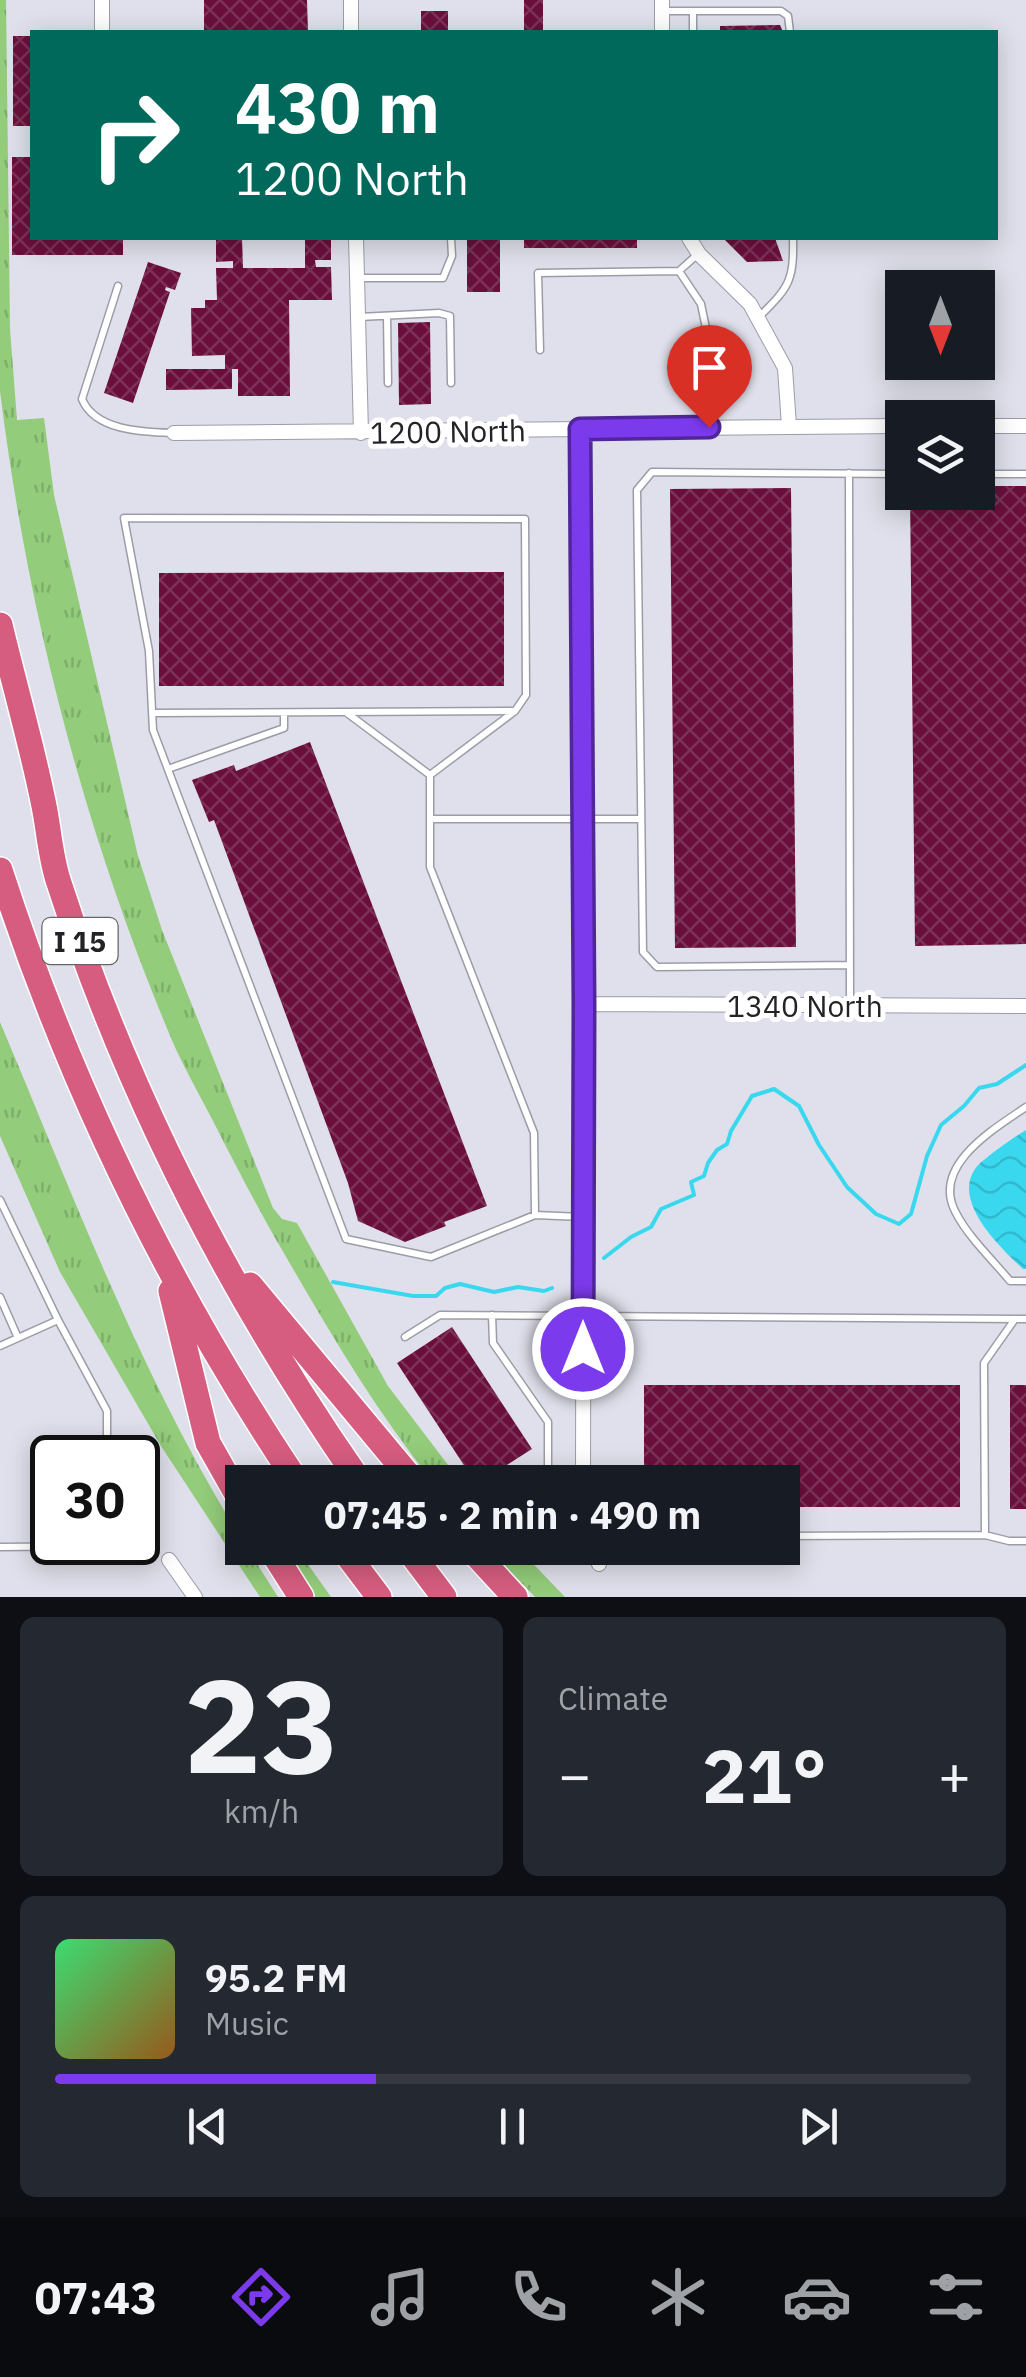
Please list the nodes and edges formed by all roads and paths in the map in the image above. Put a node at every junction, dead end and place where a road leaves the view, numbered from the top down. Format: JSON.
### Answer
{"nodes":[{"id":1,"x":102,"y":0,"type":"edge"},
{"id":2,"x":350,"y":0,"type":"edge"},
{"id":3,"x":662,"y":6,"type":"edge"},
{"id":4,"x":693,"y":11,"type":"junction"},
{"id":5,"x":102,"y":30,"type":"edge"},
{"id":6,"x":351,"y":30,"type":"edge"},
{"id":7,"x":693,"y":30,"type":"edge"},
{"id":8,"x":790,"y":30,"type":"edge"},
{"id":9,"x":356,"y":240,"type":"edge"},
{"id":10,"x":452,"y":240,"type":"edge"},
{"id":11,"x":690,"y":240,"type":"edge"},
{"id":12,"x":793,"y":240,"type":"edge"},
{"id":13,"x":698,"y":254,"type":"junction"},
{"id":14,"x":679,"y":270,"type":"junction"},
{"id":15,"x":357,"y":278,"type":"junction"},
{"id":16,"x":118,"y":286,"type":"dead end"},
{"id":17,"x":387,"y":316,"type":"junction"},
{"id":18,"x":358,"y":318,"type":"junction"},
{"id":19,"x":758,"y":318,"type":"junction"},
{"id":20,"x":540,"y":350,"type":"dead end"},
{"id":21,"x":388,"y":382,"type":"dead end"},
{"id":22,"x":451,"y":383,"type":"dead end"},
{"id":23,"x":789,"y":426,"type":"junction"},
{"id":24,"x":885,"y":426,"type":"edge"},
{"id":25,"x":995,"y":426,"type":"edge"},
{"id":26,"x":1026,"y":426,"type":"edge"},
{"id":27,"x":709,"y":427,"type":"junction"},
{"id":28,"x":580,"y":429,"type":"junction"},
{"id":29,"x":361,"y":432,"type":"junction"},
{"id":30,"x":174,"y":433,"type":"joint"},
{"id":31,"x":849,"y":473,"type":"junction"},
{"id":32,"x":885,"y":474,"type":"edge"},
{"id":33,"x":995,"y":474,"type":"edge"},
{"id":34,"x":1026,"y":474,"type":"edge"},
{"id":35,"x":0,"y":625,"type":"edge"},
{"id":36,"x":345,"y":712,"type":"junction"},
{"id":37,"x":515,"y":712,"type":"junction"},
{"id":38,"x":284,"y":713,"type":"junction"},
{"id":39,"x":152,"y":714,"type":"junction"},
{"id":40,"x":168,"y":769,"type":"junction"},
{"id":41,"x":430,"y":775,"type":"junction"},
{"id":42,"x":430,"y":819,"type":"junction"},
{"id":43,"x":582,"y":820,"type":"junction"},
{"id":44,"x":641,"y":820,"type":"junction"},
{"id":45,"x":0,"y":870,"type":"edge"},
{"id":46,"x":850,"y":965,"type":"junction"},
{"id":47,"x":584,"y":1004,"type":"junction"},
{"id":48,"x":850,"y":1005,"type":"junction"},
{"id":49,"x":1026,"y":1006,"type":"edge"},
{"id":50,"x":1026,"y":1107,"type":"edge"},
{"id":51,"x":0,"y":1200,"type":"edge"},
{"id":52,"x":536,"y":1215,"type":"junction"},
{"id":53,"x":583,"y":1217,"type":"junction"},
{"id":54,"x":212,"y":1239,"type":"junction"},
{"id":55,"x":163,"y":1257,"type":"junction"},
{"id":56,"x":1026,"y":1280,"type":"edge"},
{"id":57,"x":0,"y":1298,"type":"edge"},
{"id":58,"x":492,"y":1315,"type":"junction"},
{"id":59,"x":583,"y":1316,"type":"junction"},
{"id":60,"x":1015,"y":1319,"type":"junction"},
{"id":61,"x":1026,"y":1319,"type":"edge"},
{"id":62,"x":58,"y":1320,"type":"junction"},
{"id":63,"x":406,"y":1337,"type":"dead end"},
{"id":64,"x":18,"y":1338,"type":"junction"},
{"id":65,"x":0,"y":1346,"type":"edge"},
{"id":66,"x":107,"y":1435,"type":"edge"},
{"id":67,"x":286,"y":1465,"type":"edge"},
{"id":68,"x":348,"y":1465,"type":"edge"},
{"id":69,"x":400,"y":1465,"type":"edge"},
{"id":70,"x":548,"y":1465,"type":"edge"},
{"id":71,"x":583,"y":1465,"type":"edge"},
{"id":72,"x":225,"y":1472,"type":"edge"},
{"id":73,"x":985,"y":1535,"type":"junction"},
{"id":74,"x":800,"y":1536,"type":"edge"},
{"id":75,"x":1026,"y":1541,"type":"edge"},
{"id":76,"x":30,"y":1546,"type":"edge"},
{"id":77,"x":0,"y":1547,"type":"edge"},
{"id":78,"x":170,"y":1560,"type":"dead end"},
{"id":79,"x":281,"y":1565,"type":"edge"},
{"id":80,"x":354,"y":1565,"type":"edge"},
{"id":81,"x":419,"y":1565,"type":"edge"},
{"id":82,"x":486,"y":1565,"type":"edge"},
{"id":83,"x":195,"y":1597,"type":"edge"},
{"id":84,"x":301,"y":1597,"type":"edge"},
{"id":85,"x":378,"y":1597,"type":"edge"},
{"id":86,"x":444,"y":1597,"type":"edge"},
{"id":87,"x":515,"y":1597,"type":"edge"}],
"edges":[{"from":1,"to":5,"type":"street"},
{"from":2,"to":6,"type":"street"},
{"from":3,"to":4,"type":"lane"},
{"from":4,"to":7,"type":"lane"},
{"from":4,"to":8,"type":"lane"},
{"from":9,"to":15,"type":"street"},
{"from":10,"to":15,"type":"lane"},
{"from":11,"to":13,"type":"street"},
{"from":12,"to":19,"type":"lane"},
{"from":13,"to":14,"type":"lane"},
{"from":13,"to":19,"type":"street"},
{"from":14,"to":20,"type":"lane"},
{"from":14,"to":27,"type":"lane"},
{"from":15,"to":18,"type":"street"},
{"from":16,"to":30,"type":"lane"},
{"from":17,"to":18,"type":"lane"},
{"from":17,"to":21,"type":"lane"},
{"from":17,"to":22,"type":"lane"},
{"from":18,"to":29,"type":"street"},
{"from":19,"to":23,"type":"street"},
{"from":23,"to":24,"type":"street","name":"1200 North"},
{"from":23,"to":27,"type":"street","name":"1200 North"},
{"from":25,"to":26,"type":"street"},
{"from":27,"to":28,"type":"street","name":"1200 North"},
{"from":28,"to":29,"type":"street","name":"1200 North"},
{"from":28,"to":43,"type":"street"},
{"from":29,"to":30,"type":"street","name":"1200 North"},
{"from":31,"to":32,"type":"lane"},
{"from":31,"to":44,"type":"lane"},
{"from":31,"to":46,"type":"lane"},
{"from":33,"to":34,"type":"lane"},
{"from":35,"to":54,"type":"highway","number":"I 15"},
{"from":36,"to":37,"type":"lane"},
{"from":36,"to":38,"type":"lane"},
{"from":36,"to":41,"type":"lane"},
{"from":37,"to":39,"type":"lane"},
{"from":37,"to":41,"type":"lane"},
{"from":38,"to":39,"type":"lane"},
{"from":38,"to":40,"type":"lane"},
{"from":39,"to":40,"type":"lane"},
{"from":40,"to":52,"type":"lane"},
{"from":41,"to":42,"type":"lane"},
{"from":42,"to":43,"type":"lane"},
{"from":42,"to":52,"type":"lane"},
{"from":43,"to":44,"type":"lane"},
{"from":43,"to":47,"type":"street"},
{"from":44,"to":46,"type":"lane"},
{"from":45,"to":55,"type":"highway","number":"I 15"},
{"from":46,"to":48,"type":"lane"},
{"from":47,"to":48,"type":"street","name":"1340 North"},
{"from":47,"to":53,"type":"street"},
{"from":48,"to":49,"type":"street","name":"1340 North"},
{"from":50,"to":56,"type":"lane"},
{"from":51,"to":62,"type":"lane"},
{"from":52,"to":53,"type":"lane"},
{"from":53,"to":59,"type":"street"},
{"from":54,"to":68,"type":"highway","number":"I 15"},
{"from":54,"to":69,"type":"highway"},
{"from":55,"to":67,"type":"highway","number":"I 15"},
{"from":55,"to":72,"type":"highway"},
{"from":57,"to":64,"type":"lane"},
{"from":58,"to":59,"type":"lane"},
{"from":58,"to":63,"type":"lane"},
{"from":58,"to":70,"type":"lane"},
{"from":59,"to":60,"type":"lane"},
{"from":59,"to":71,"type":"street"},
{"from":60,"to":61,"type":"lane"},
{"from":60,"to":73,"type":"lane"},
{"from":62,"to":64,"type":"lane"},
{"from":62,"to":66,"type":"lane"},
{"from":64,"to":65,"type":"lane"},
{"from":73,"to":74,"type":"lane"},
{"from":73,"to":75,"type":"lane"},
{"from":76,"to":77,"type":"lane"},
{"from":78,"to":83,"type":"street"},
{"from":79,"to":84,"type":"highway"},
{"from":80,"to":85,"type":"highway"},
{"from":81,"to":86,"type":"highway"},
{"from":82,"to":87,"type":"highway"}]}
